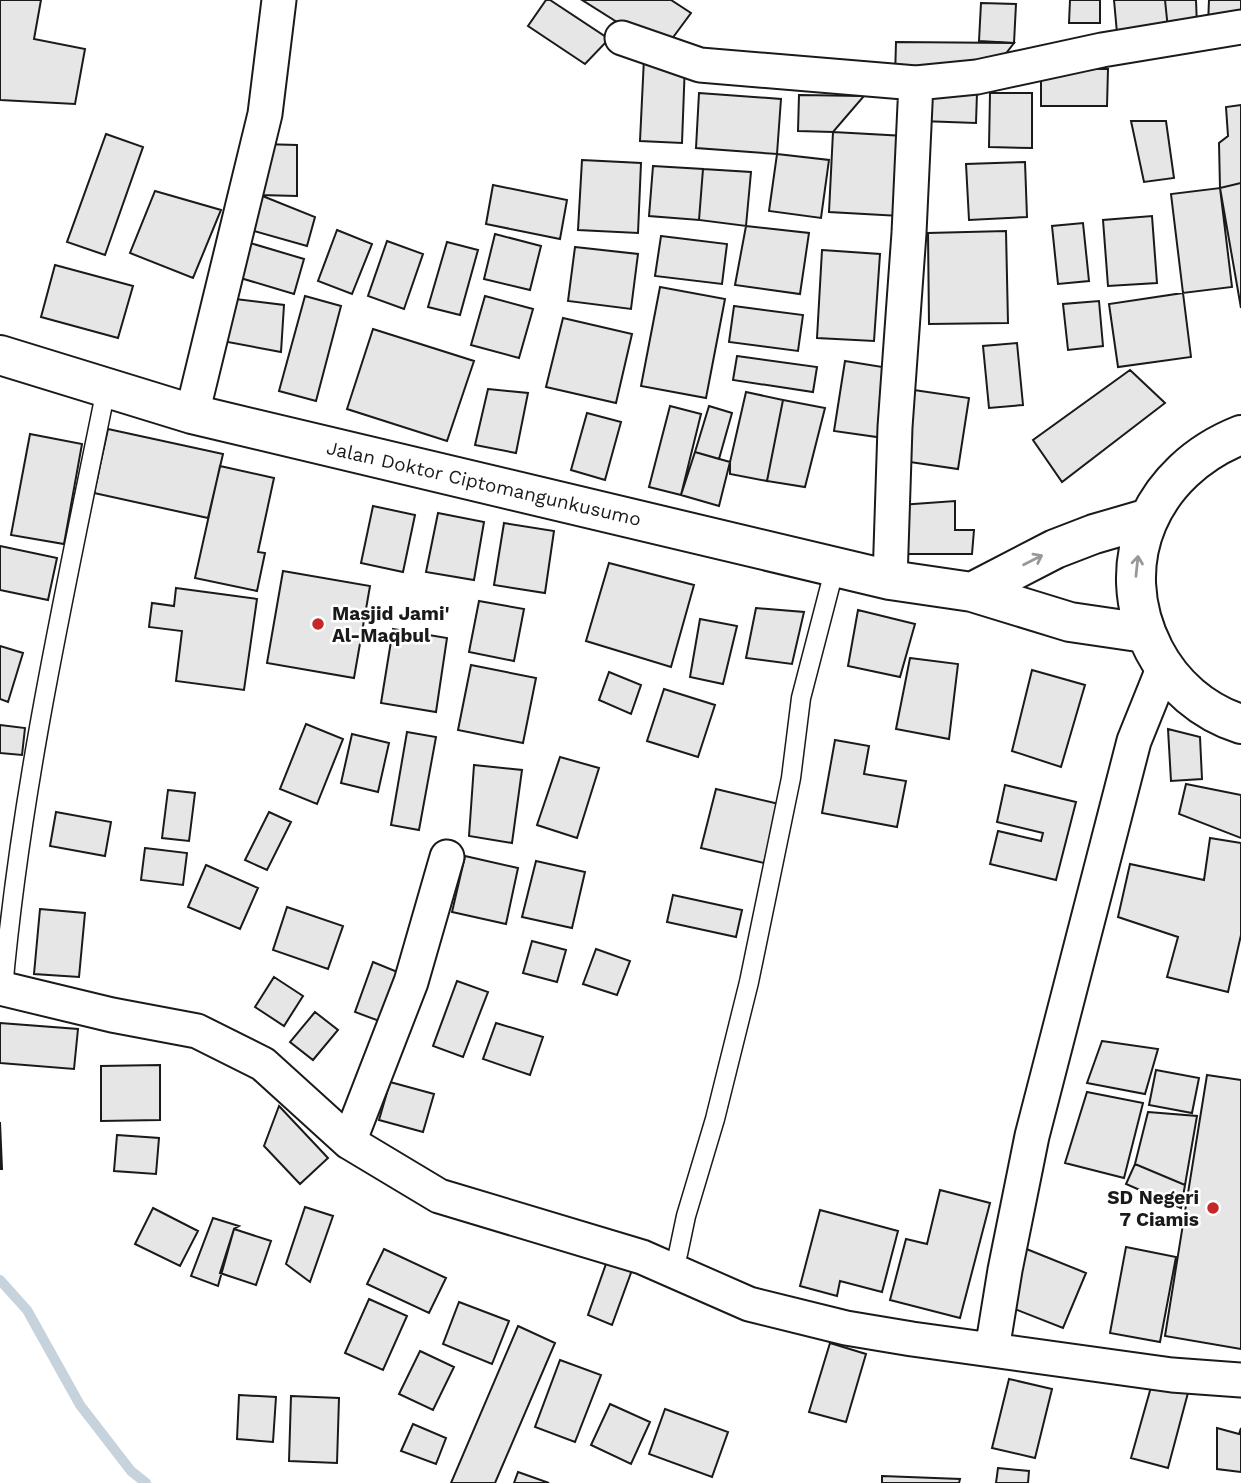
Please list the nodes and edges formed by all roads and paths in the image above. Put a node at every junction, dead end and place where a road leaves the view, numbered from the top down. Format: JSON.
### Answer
{"nodes":[{"id":1,"x":279,"y":0,"type":"edge"},
{"id":2,"x":1241,"y":27,"type":"edge"},
{"id":3,"x":622,"y":38,"type":"dead end"},
{"id":4,"x":916,"y":83,"type":"junction"},
{"id":5,"x":0,"y":355,"type":"edge"},
{"id":6,"x":106,"y":389,"type":"junction"},
{"id":7,"x":192,"y":414,"type":"junction"},
{"id":8,"x":1241,"y":435,"type":"edge"},
{"id":9,"x":1149,"y":518,"type":"junction"},
{"id":10,"x":835,"y":567,"type":"junction"},
{"id":11,"x":890,"y":580,"type":"junction"},
{"id":12,"x":972,"y":592,"type":"junction"},
{"id":13,"x":1145,"y":634,"type":"junction"},
{"id":14,"x":1163,"y":669,"type":"junction"},
{"id":15,"x":1241,"y":724,"type":"edge"},
{"id":16,"x":447,"y":857,"type":"dead end"},
{"id":17,"x":2,"y":988,"type":"edge"},
{"id":18,"x":349,"y":1142,"type":"junction"},
{"id":19,"x":670,"y":1270,"type":"junction"},
{"id":20,"x":992,"y":1350,"type":"junction"},
{"id":21,"x":1241,"y":1380,"type":"edge"}],
"edges":[{"from":1,"to":7,"type":"street"},
{"from":2,"to":4,"type":"street"},
{"from":3,"to":4,"type":"street"},
{"from":4,"to":11,"type":"street"},
{"from":5,"to":6,"type":"main road","name":"Jalan Doktor Ciptomangunkusumo"},
{"from":6,"to":7,"type":"main road","name":"Jalan Doktor Ciptomangunkusumo"},
{"from":6,"to":17,"type":"lane"},
{"from":7,"to":10,"type":"main road","name":"Jalan Doktor Ciptomangunkusumo"},
{"from":8,"to":9,"type":"main road"},
{"from":12,"to":9,"type":"main road","one_way":true},
{"from":13,"to":9,"type":"main road","one_way":true},
{"from":10,"to":11,"type":"main road","name":"Jalan Doktor Ciptomangunkusumo"},
{"from":10,"to":19,"type":"lane"},
{"from":11,"to":12,"type":"main road","name":"Jalan Doktor Ciptomangunkusumo"},
{"from":12,"to":13,"type":"main road","name":"Jalan Doktor Ciptomangunkusumo"},
{"from":13,"to":14,"type":"main road"},
{"from":14,"to":15,"type":"main road"},
{"from":14,"to":20,"type":"street"},
{"from":16,"to":18,"type":"street"},
{"from":17,"to":18,"type":"street"},
{"from":18,"to":19,"type":"street"},
{"from":19,"to":20,"type":"street"},
{"from":20,"to":21,"type":"street"}]}
